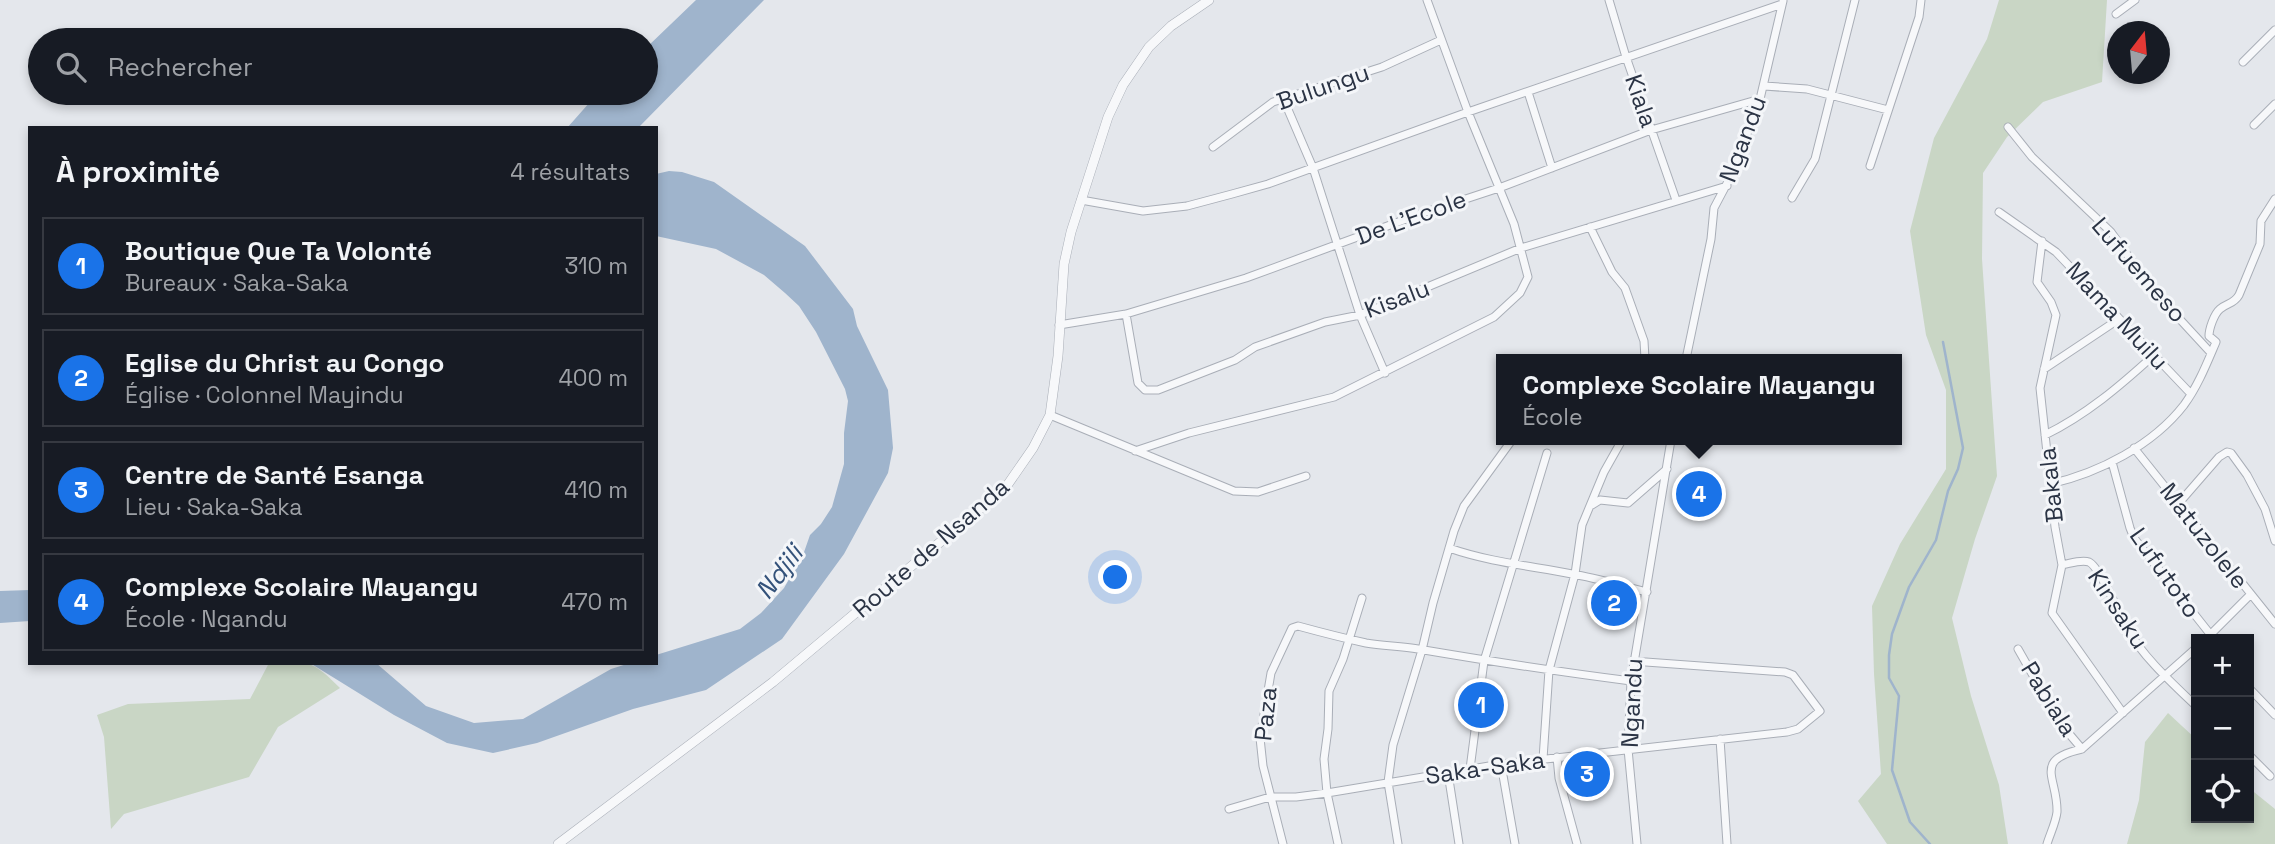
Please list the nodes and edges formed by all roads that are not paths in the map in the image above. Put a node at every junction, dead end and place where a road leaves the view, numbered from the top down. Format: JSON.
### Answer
{"nodes":[{"id":1,"x":1209,"y":0,"type":"edge"},
{"id":2,"x":1427,"y":0,"type":"edge"},
{"id":3,"x":1608,"y":0,"type":"edge"},
{"id":4,"x":1855,"y":0,"type":"edge"},
{"id":5,"x":1921,"y":0,"type":"edge"},
{"id":6,"x":2135,"y":0,"type":"edge"},
{"id":7,"x":1782,"y":2,"type":"edge"},
{"id":8,"x":2116,"y":14,"type":"dead end"},
{"id":9,"x":2275,"y":30,"type":"edge"},
{"id":10,"x":1441,"y":40,"type":"junction"},
{"id":11,"x":1626,"y":57,"type":"junction"},
{"id":12,"x":2242,"y":62,"type":"dead end"},
{"id":13,"x":1764,"y":86,"type":"junction"},
{"id":14,"x":1528,"y":92,"type":"junction"},
{"id":15,"x":1832,"y":96,"type":"junction"},
{"id":16,"x":1283,"y":98,"type":"junction"},
{"id":17,"x":1760,"y":99,"type":"junction"},
{"id":18,"x":2275,"y":104,"type":"edge"},
{"id":19,"x":1888,"y":110,"type":"junction"},
{"id":20,"x":1468,"y":112,"type":"junction"},
{"id":21,"x":2254,"y":125,"type":"dead end"},
{"id":22,"x":2008,"y":127,"type":"dead end"},
{"id":23,"x":1651,"y":130,"type":"junction"},
{"id":24,"x":1213,"y":147,"type":"dead end"},
{"id":25,"x":1870,"y":166,"type":"dead end"},
{"id":26,"x":1313,"y":168,"type":"junction"},
{"id":27,"x":1552,"y":168,"type":"junction"},
{"id":28,"x":1727,"y":186,"type":"junction"},
{"id":29,"x":1499,"y":188,"type":"junction"},
{"id":30,"x":1792,"y":198,"type":"dead end"},
{"id":31,"x":2275,"y":199,"type":"edge"},
{"id":32,"x":1081,"y":200,"type":"junction"},
{"id":33,"x":1676,"y":200,"type":"junction"},
{"id":34,"x":1999,"y":212,"type":"dead end"},
{"id":35,"x":1590,"y":227,"type":"junction"},
{"id":36,"x":2042,"y":241,"type":"junction"},
{"id":37,"x":1339,"y":245,"type":"junction"},
{"id":38,"x":1521,"y":248,"type":"junction"},
{"id":39,"x":1126,"y":314,"type":"junction"},
{"id":40,"x":1360,"y":315,"type":"junction"},
{"id":41,"x":2119,"y":319,"type":"junction"},
{"id":42,"x":1059,"y":325,"type":"junction"},
{"id":43,"x":2211,"y":353,"type":"junction"},
{"id":44,"x":1645,"y":354,"type":"edge"},
{"id":45,"x":1687,"y":354,"type":"edge"},
{"id":46,"x":2154,"y":355,"type":"junction"},
{"id":47,"x":2044,"y":369,"type":"junction"},
{"id":48,"x":1385,"y":373,"type":"junction"},
{"id":49,"x":2191,"y":394,"type":"junction"},
{"id":50,"x":1050,"y":415,"type":"junction"},
{"id":51,"x":2045,"y":435,"type":"junction"},
{"id":52,"x":1509,"y":445,"type":"edge"},
{"id":53,"x":1619,"y":445,"type":"edge"},
{"id":54,"x":1670,"y":445,"type":"edge"},
{"id":55,"x":2134,"y":448,"type":"junction"},
{"id":56,"x":1135,"y":451,"type":"junction"},
{"id":57,"x":1547,"y":453,"type":"dead end"},
{"id":58,"x":2112,"y":462,"type":"junction"},
{"id":59,"x":1668,"y":468,"type":"junction"},
{"id":60,"x":1306,"y":476,"type":"dead end"},
{"id":61,"x":2050,"y":484,"type":"junction"},
{"id":62,"x":2179,"y":503,"type":"junction"},
{"id":63,"x":1591,"y":505,"type":"junction"},
{"id":64,"x":2275,"y":541,"type":"edge"},
{"id":65,"x":1449,"y":548,"type":"junction"},
{"id":66,"x":1511,"y":564,"type":"junction"},
{"id":67,"x":2062,"y":565,"type":"junction"},
{"id":68,"x":1575,"y":574,"type":"junction"},
{"id":69,"x":1647,"y":592,"type":"junction"},
{"id":70,"x":2250,"y":595,"type":"junction"},
{"id":71,"x":1362,"y":598,"type":"dead end"},
{"id":72,"x":2275,"y":624,"type":"edge"},
{"id":73,"x":2207,"y":634,"type":"edge"},
{"id":74,"x":2214,"y":634,"type":"edge"},
{"id":75,"x":1349,"y":638,"type":"junction"},
{"id":76,"x":1422,"y":649,"type":"junction"},
{"id":77,"x":2018,"y":649,"type":"dead end"},
{"id":78,"x":2191,"y":652,"type":"edge"},
{"id":79,"x":1484,"y":661,"type":"junction"},
{"id":80,"x":1632,"y":661,"type":"junction"},
{"id":81,"x":1549,"y":670,"type":"junction"},
{"id":82,"x":2166,"y":674,"type":"junction"},
{"id":83,"x":1631,"y":681,"type":"junction"},
{"id":84,"x":2254,"y":693,"type":"edge"},
{"id":85,"x":2191,"y":701,"type":"edge"},
{"id":86,"x":2123,"y":713,"type":"junction"},
{"id":87,"x":2275,"y":715,"type":"edge"},
{"id":88,"x":1720,"y":739,"type":"junction"},
{"id":89,"x":1628,"y":749,"type":"junction"},
{"id":90,"x":2082,"y":749,"type":"junction"},
{"id":91,"x":1557,"y":757,"type":"junction"},
{"id":92,"x":1543,"y":759,"type":"junction"},
{"id":93,"x":2254,"y":760,"type":"edge"},
{"id":94,"x":1500,"y":764,"type":"junction"},
{"id":95,"x":1470,"y":769,"type":"junction"},
{"id":96,"x":1448,"y":773,"type":"junction"},
{"id":97,"x":2270,"y":776,"type":"dead end"},
{"id":98,"x":1388,"y":782,"type":"junction"},
{"id":99,"x":1327,"y":793,"type":"junction"},
{"id":100,"x":1270,"y":797,"type":"junction"},
{"id":101,"x":1229,"y":809,"type":"dead end"},
{"id":102,"x":558,"y":844,"type":"edge"},
{"id":103,"x":1283,"y":844,"type":"edge"},
{"id":104,"x":1338,"y":844,"type":"edge"},
{"id":105,"x":1398,"y":844,"type":"edge"},
{"id":106,"x":1459,"y":844,"type":"edge"},
{"id":107,"x":1515,"y":844,"type":"edge"},
{"id":108,"x":1577,"y":844,"type":"edge"},
{"id":109,"x":1637,"y":844,"type":"edge"},
{"id":110,"x":1727,"y":844,"type":"edge"},
{"id":111,"x":2047,"y":844,"type":"edge"}],
"edges":[{"from":1,"to":32,"type":"street","name":"Route de Nsanda"},
{"from":2,"to":10,"type":"street"},
{"from":3,"to":11,"type":"street","name":"Kiala"},
{"from":4,"to":15,"type":"street"},
{"from":5,"to":19,"type":"street"},
{"from":6,"to":8,"type":"street"},
{"from":7,"to":11,"type":"street"},
{"from":7,"to":13,"type":"street","name":"Ngandu"},
{"from":9,"to":12,"type":"street"},
{"from":10,"to":16,"type":"street","name":"Bulungu"},
{"from":10,"to":20,"type":"street"},
{"from":11,"to":14,"type":"street"},
{"from":11,"to":23,"type":"street","name":"Kiala"},
{"from":13,"to":15,"type":"street"},
{"from":13,"to":17,"type":"street","name":"Ngandu"},
{"from":14,"to":20,"type":"street"},
{"from":14,"to":27,"type":"street"},
{"from":15,"to":19,"type":"street"},
{"from":15,"to":30,"type":"street"},
{"from":16,"to":24,"type":"street","name":"Bulungu"},
{"from":16,"to":26,"type":"street"},
{"from":17,"to":23,"type":"street","name":"De L'Ecole"},
{"from":17,"to":28,"type":"street","name":"Ngandu"},
{"from":18,"to":21,"type":"street"},
{"from":19,"to":25,"type":"street"},
{"from":20,"to":26,"type":"street"},
{"from":20,"to":29,"type":"street"},
{"from":22,"to":43,"type":"street","name":"Lufuemeso"},
{"from":23,"to":27,"type":"street","name":"De L'Ecole"},
{"from":23,"to":33,"type":"street","name":"Kiala"},
{"from":26,"to":32,"type":"street"},
{"from":26,"to":37,"type":"street"},
{"from":27,"to":29,"type":"street","name":"De L'Ecole"},
{"from":28,"to":33,"type":"street","name":"Kisalu"},
{"from":28,"to":45,"type":"street","name":"Ngandu"},
{"from":29,"to":37,"type":"street","name":"De L'Ecole"},
{"from":29,"to":38,"type":"street"},
{"from":31,"to":43,"type":"street"},
{"from":32,"to":42,"type":"street","name":"Route de Nsanda"},
{"from":33,"to":35,"type":"street","name":"Kisalu"},
{"from":34,"to":36,"type":"street","name":"Mama Muilu"},
{"from":35,"to":38,"type":"street","name":"Kisalu"},
{"from":35,"to":44,"type":"street"},
{"from":36,"to":41,"type":"street","name":"Mama Muilu"},
{"from":36,"to":47,"type":"street","name":"Bakala"},
{"from":37,"to":39,"type":"street","name":"De L'Ecole"},
{"from":37,"to":40,"type":"street"},
{"from":38,"to":40,"type":"street","name":"Kisalu"},
{"from":38,"to":48,"type":"street"},
{"from":39,"to":40,"type":"street","name":"Kisalu"},
{"from":39,"to":42,"type":"street","name":"De L'Ecole"},
{"from":40,"to":48,"type":"street"},
{"from":41,"to":46,"type":"street","name":"Mama Muilu"},
{"from":41,"to":47,"type":"street"},
{"from":42,"to":50,"type":"street","name":"Route de Nsanda"},
{"from":43,"to":49,"type":"street"},
{"from":46,"to":49,"type":"street","name":"Mama Muilu"},
{"from":46,"to":51,"type":"street"},
{"from":47,"to":51,"type":"street","name":"Bakala"},
{"from":48,"to":56,"type":"street"},
{"from":49,"to":55,"type":"street"},
{"from":50,"to":56,"type":"street"},
{"from":50,"to":102,"type":"street","name":"Route de Nsanda"},
{"from":51,"to":61,"type":"street","name":"Bakala"},
{"from":52,"to":65,"type":"street"},
{"from":53,"to":63,"type":"street"},
{"from":54,"to":59,"type":"street","name":"Ngandu"},
{"from":55,"to":58,"type":"street"},
{"from":55,"to":62,"type":"street","name":"Matuzolele"},
{"from":56,"to":60,"type":"street"},
{"from":57,"to":66,"type":"street"},
{"from":58,"to":61,"type":"street"},
{"from":58,"to":73,"type":"street","name":"Lufutoto"},
{"from":59,"to":63,"type":"street"},
{"from":59,"to":69,"type":"street","name":"Ngandu"},
{"from":61,"to":67,"type":"street","name":"Bakala"},
{"from":62,"to":64,"type":"street"},
{"from":62,"to":70,"type":"street","name":"Matuzolele"},
{"from":63,"to":68,"type":"street"},
{"from":65,"to":66,"type":"street"},
{"from":65,"to":76,"type":"street"},
{"from":66,"to":68,"type":"street"},
{"from":66,"to":79,"type":"street"},
{"from":67,"to":82,"type":"street","name":"Kinsaku"},
{"from":67,"to":86,"type":"street","name":"Bakala"},
{"from":68,"to":69,"type":"street"},
{"from":68,"to":81,"type":"street"},
{"from":69,"to":80,"type":"street","name":"Ngandu"},
{"from":70,"to":72,"type":"street","name":"Matuzolele"},
{"from":70,"to":74,"type":"street"},
{"from":71,"to":75,"type":"street"},
{"from":75,"to":76,"type":"street"},
{"from":75,"to":99,"type":"street"},
{"from":75,"to":100,"type":"street","name":"Paza"},
{"from":76,"to":79,"type":"street"},
{"from":76,"to":98,"type":"street"},
{"from":77,"to":90,"type":"street","name":"Pabiala"},
{"from":78,"to":82,"type":"street"},
{"from":79,"to":81,"type":"street"},
{"from":79,"to":95,"type":"street"},
{"from":80,"to":83,"type":"street","name":"Ngandu"},
{"from":80,"to":88,"type":"street","name":"Saka-Saka"},
{"from":81,"to":83,"type":"street"},
{"from":81,"to":92,"type":"street"},
{"from":82,"to":85,"type":"street","name":"Kinsaku"},
{"from":82,"to":86,"type":"street"},
{"from":83,"to":89,"type":"street","name":"Ngandu"},
{"from":84,"to":87,"type":"street"},
{"from":86,"to":90,"type":"street"},
{"from":88,"to":89,"type":"street","name":"Saka-Saka"},
{"from":88,"to":110,"type":"street"},
{"from":89,"to":91,"type":"street","name":"Saka-Saka"},
{"from":89,"to":109,"type":"street","name":"Ngandu"},
{"from":90,"to":111,"type":"street"},
{"from":91,"to":92,"type":"street","name":"Saka-Saka"},
{"from":91,"to":108,"type":"street"},
{"from":92,"to":94,"type":"street","name":"Saka-Saka"},
{"from":93,"to":97,"type":"street"},
{"from":94,"to":95,"type":"street","name":"Saka-Saka"},
{"from":94,"to":107,"type":"street"},
{"from":95,"to":96,"type":"street","name":"Saka-Saka"},
{"from":96,"to":98,"type":"street","name":"Saka-Saka"},
{"from":96,"to":106,"type":"street"},
{"from":98,"to":99,"type":"street","name":"Saka-Saka"},
{"from":98,"to":105,"type":"street"},
{"from":99,"to":100,"type":"street","name":"Saka-Saka"},
{"from":99,"to":104,"type":"street"},
{"from":100,"to":101,"type":"street","name":"Saka-Saka"},
{"from":100,"to":103,"type":"street","name":"Paza"}]}
